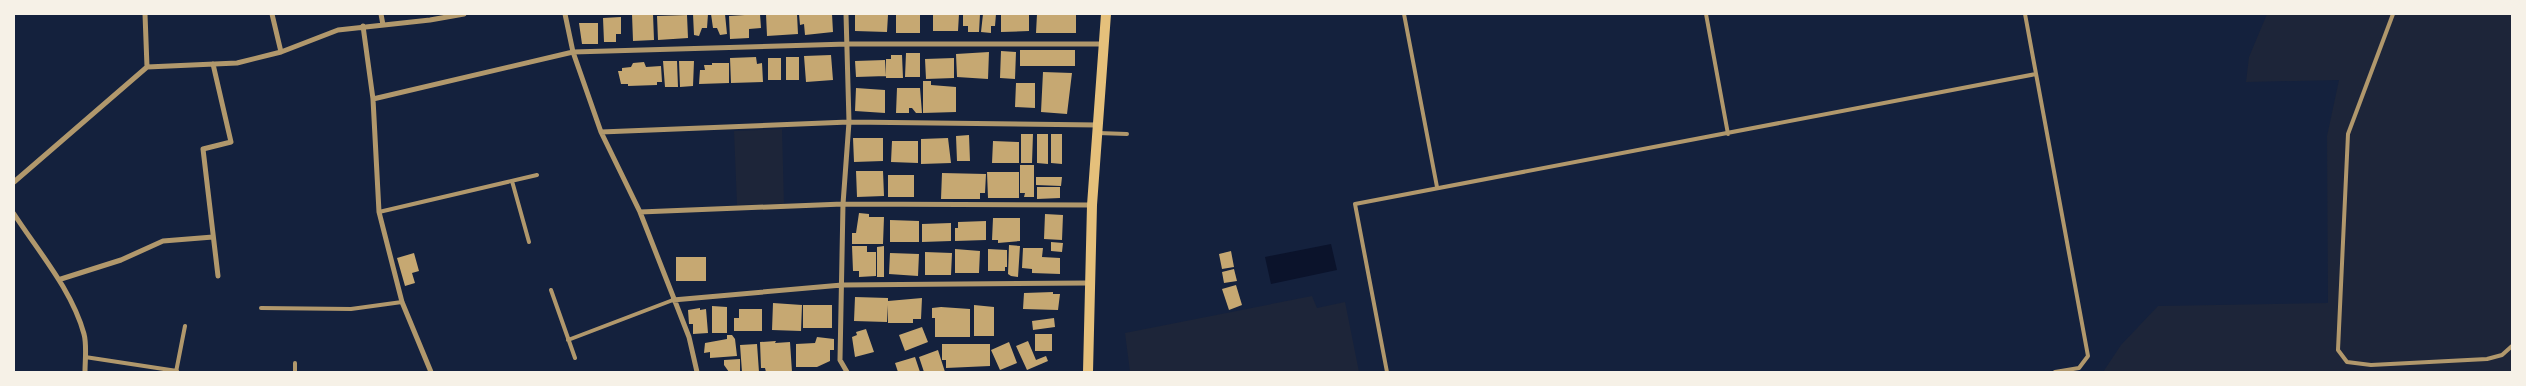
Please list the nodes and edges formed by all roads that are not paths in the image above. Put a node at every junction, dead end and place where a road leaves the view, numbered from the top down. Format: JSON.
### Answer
{"nodes":[{"id":1,"x":145,"y":14,"type":"edge"},
{"id":2,"x":272,"y":14,"type":"edge"},
{"id":3,"x":381,"y":14,"type":"edge"},
{"id":4,"x":464,"y":14,"type":"edge"},
{"id":5,"x":564,"y":14,"type":"edge"},
{"id":6,"x":846,"y":14,"type":"edge"},
{"id":7,"x":1106,"y":14,"type":"edge"},
{"id":8,"x":1404,"y":14,"type":"edge"},
{"id":9,"x":1706,"y":14,"type":"edge"},
{"id":10,"x":2025,"y":14,"type":"edge"},
{"id":11,"x":2393,"y":14,"type":"edge"},
{"id":12,"x":383,"y":25,"type":"junction"},
{"id":13,"x":363,"y":26,"type":"junction"},
{"id":14,"x":848,"y":44,"type":"junction"},
{"id":15,"x":1104,"y":44,"type":"junction"},
{"id":16,"x":281,"y":52,"type":"junction"},
{"id":17,"x":573,"y":52,"type":"junction"},
{"id":18,"x":213,"y":64,"type":"junction"},
{"id":19,"x":147,"y":67,"type":"junction"},
{"id":20,"x":2036,"y":74,"type":"junction"},
{"id":21,"x":373,"y":99,"type":"junction"},
{"id":22,"x":849,"y":122,"type":"junction"},
{"id":23,"x":1098,"y":129,"type":"junction"},
{"id":24,"x":601,"y":132,"type":"junction"},
{"id":25,"x":1127,"y":134,"type":"dead end"},
{"id":26,"x":1728,"y":134,"type":"junction"},
{"id":27,"x":537,"y":175,"type":"dead end"},
{"id":28,"x":512,"y":181,"type":"junction"},
{"id":29,"x":14,"y":182,"type":"edge"},
{"id":30,"x":1437,"y":187,"type":"junction"},
{"id":31,"x":843,"y":204,"type":"junction"},
{"id":32,"x":1092,"y":206,"type":"junction"},
{"id":33,"x":379,"y":212,"type":"junction"},
{"id":34,"x":640,"y":212,"type":"junction"},
{"id":35,"x":14,"y":214,"type":"edge"},
{"id":36,"x":213,"y":236,"type":"junction"},
{"id":37,"x":529,"y":242,"type":"dead end"},
{"id":38,"x":218,"y":276,"type":"dead end"},
{"id":39,"x":61,"y":279,"type":"junction"},
{"id":40,"x":1089,"y":283,"type":"junction"},
{"id":41,"x":842,"y":285,"type":"junction"},
{"id":42,"x":551,"y":290,"type":"dead end"},
{"id":43,"x":673,"y":300,"type":"junction"},
{"id":44,"x":402,"y":302,"type":"junction"},
{"id":45,"x":261,"y":308,"type":"dead end"},
{"id":46,"x":185,"y":326,"type":"dead end"},
{"id":47,"x":568,"y":340,"type":"junction"},
{"id":48,"x":2512,"y":346,"type":"edge"},
{"id":49,"x":85,"y":357,"type":"junction"},
{"id":50,"x":575,"y":358,"type":"dead end"},
{"id":51,"x":295,"y":363,"type":"dead end"},
{"id":52,"x":85,"y":372,"type":"edge"},
{"id":53,"x":176,"y":372,"type":"edge"},
{"id":54,"x":295,"y":372,"type":"edge"},
{"id":55,"x":431,"y":372,"type":"edge"},
{"id":56,"x":697,"y":372,"type":"edge"},
{"id":57,"x":847,"y":372,"type":"edge"},
{"id":58,"x":1088,"y":372,"type":"edge"},
{"id":59,"x":1387,"y":372,"type":"edge"},
{"id":60,"x":2055,"y":372,"type":"edge"}],
"edges":[{"from":1,"to":19,"type":"street"},
{"from":2,"to":16,"type":"street"},
{"from":3,"to":12,"type":"street"},
{"from":4,"to":12,"type":"street"},
{"from":5,"to":17,"type":"street"},
{"from":6,"to":14,"type":"street"},
{"from":7,"to":15,"type":"main road"},
{"from":8,"to":30,"type":"lane"},
{"from":9,"to":26,"type":"lane"},
{"from":10,"to":20,"type":"lane"},
{"from":11,"to":48,"type":"lane"},
{"from":12,"to":13,"type":"street"},
{"from":13,"to":16,"type":"street"},
{"from":13,"to":21,"type":"street"},
{"from":14,"to":15,"type":"street"},
{"from":14,"to":17,"type":"street"},
{"from":14,"to":22,"type":"street"},
{"from":15,"to":23,"type":"main road"},
{"from":16,"to":18,"type":"street"},
{"from":17,"to":21,"type":"street"},
{"from":17,"to":24,"type":"street"},
{"from":18,"to":19,"type":"street"},
{"from":18,"to":36,"type":"street"},
{"from":19,"to":29,"type":"street"},
{"from":20,"to":26,"type":"lane"},
{"from":20,"to":60,"type":"lane"},
{"from":21,"to":33,"type":"street"},
{"from":22,"to":23,"type":"street"},
{"from":22,"to":24,"type":"street"},
{"from":22,"to":31,"type":"street"},
{"from":23,"to":25,"type":"lane"},
{"from":23,"to":32,"type":"main road"},
{"from":24,"to":34,"type":"street"},
{"from":26,"to":30,"type":"lane"},
{"from":27,"to":28,"type":"lane"},
{"from":28,"to":33,"type":"lane"},
{"from":28,"to":37,"type":"lane"},
{"from":30,"to":59,"type":"lane"},
{"from":31,"to":32,"type":"street"},
{"from":31,"to":34,"type":"street"},
{"from":31,"to":41,"type":"street"},
{"from":32,"to":40,"type":"main road"},
{"from":33,"to":44,"type":"street"},
{"from":34,"to":43,"type":"street"},
{"from":35,"to":39,"type":"street"},
{"from":36,"to":38,"type":"street"},
{"from":36,"to":39,"type":"street"},
{"from":39,"to":49,"type":"street"},
{"from":40,"to":41,"type":"street"},
{"from":40,"to":58,"type":"main road"},
{"from":41,"to":43,"type":"street"},
{"from":41,"to":57,"type":"street"},
{"from":42,"to":47,"type":"lane"},
{"from":43,"to":47,"type":"lane"},
{"from":43,"to":56,"type":"street"},
{"from":44,"to":45,"type":"lane"},
{"from":44,"to":55,"type":"street"},
{"from":46,"to":53,"type":"lane"},
{"from":47,"to":50,"type":"lane"},
{"from":49,"to":52,"type":"street"},
{"from":49,"to":53,"type":"lane"},
{"from":51,"to":54,"type":"lane"}]}
